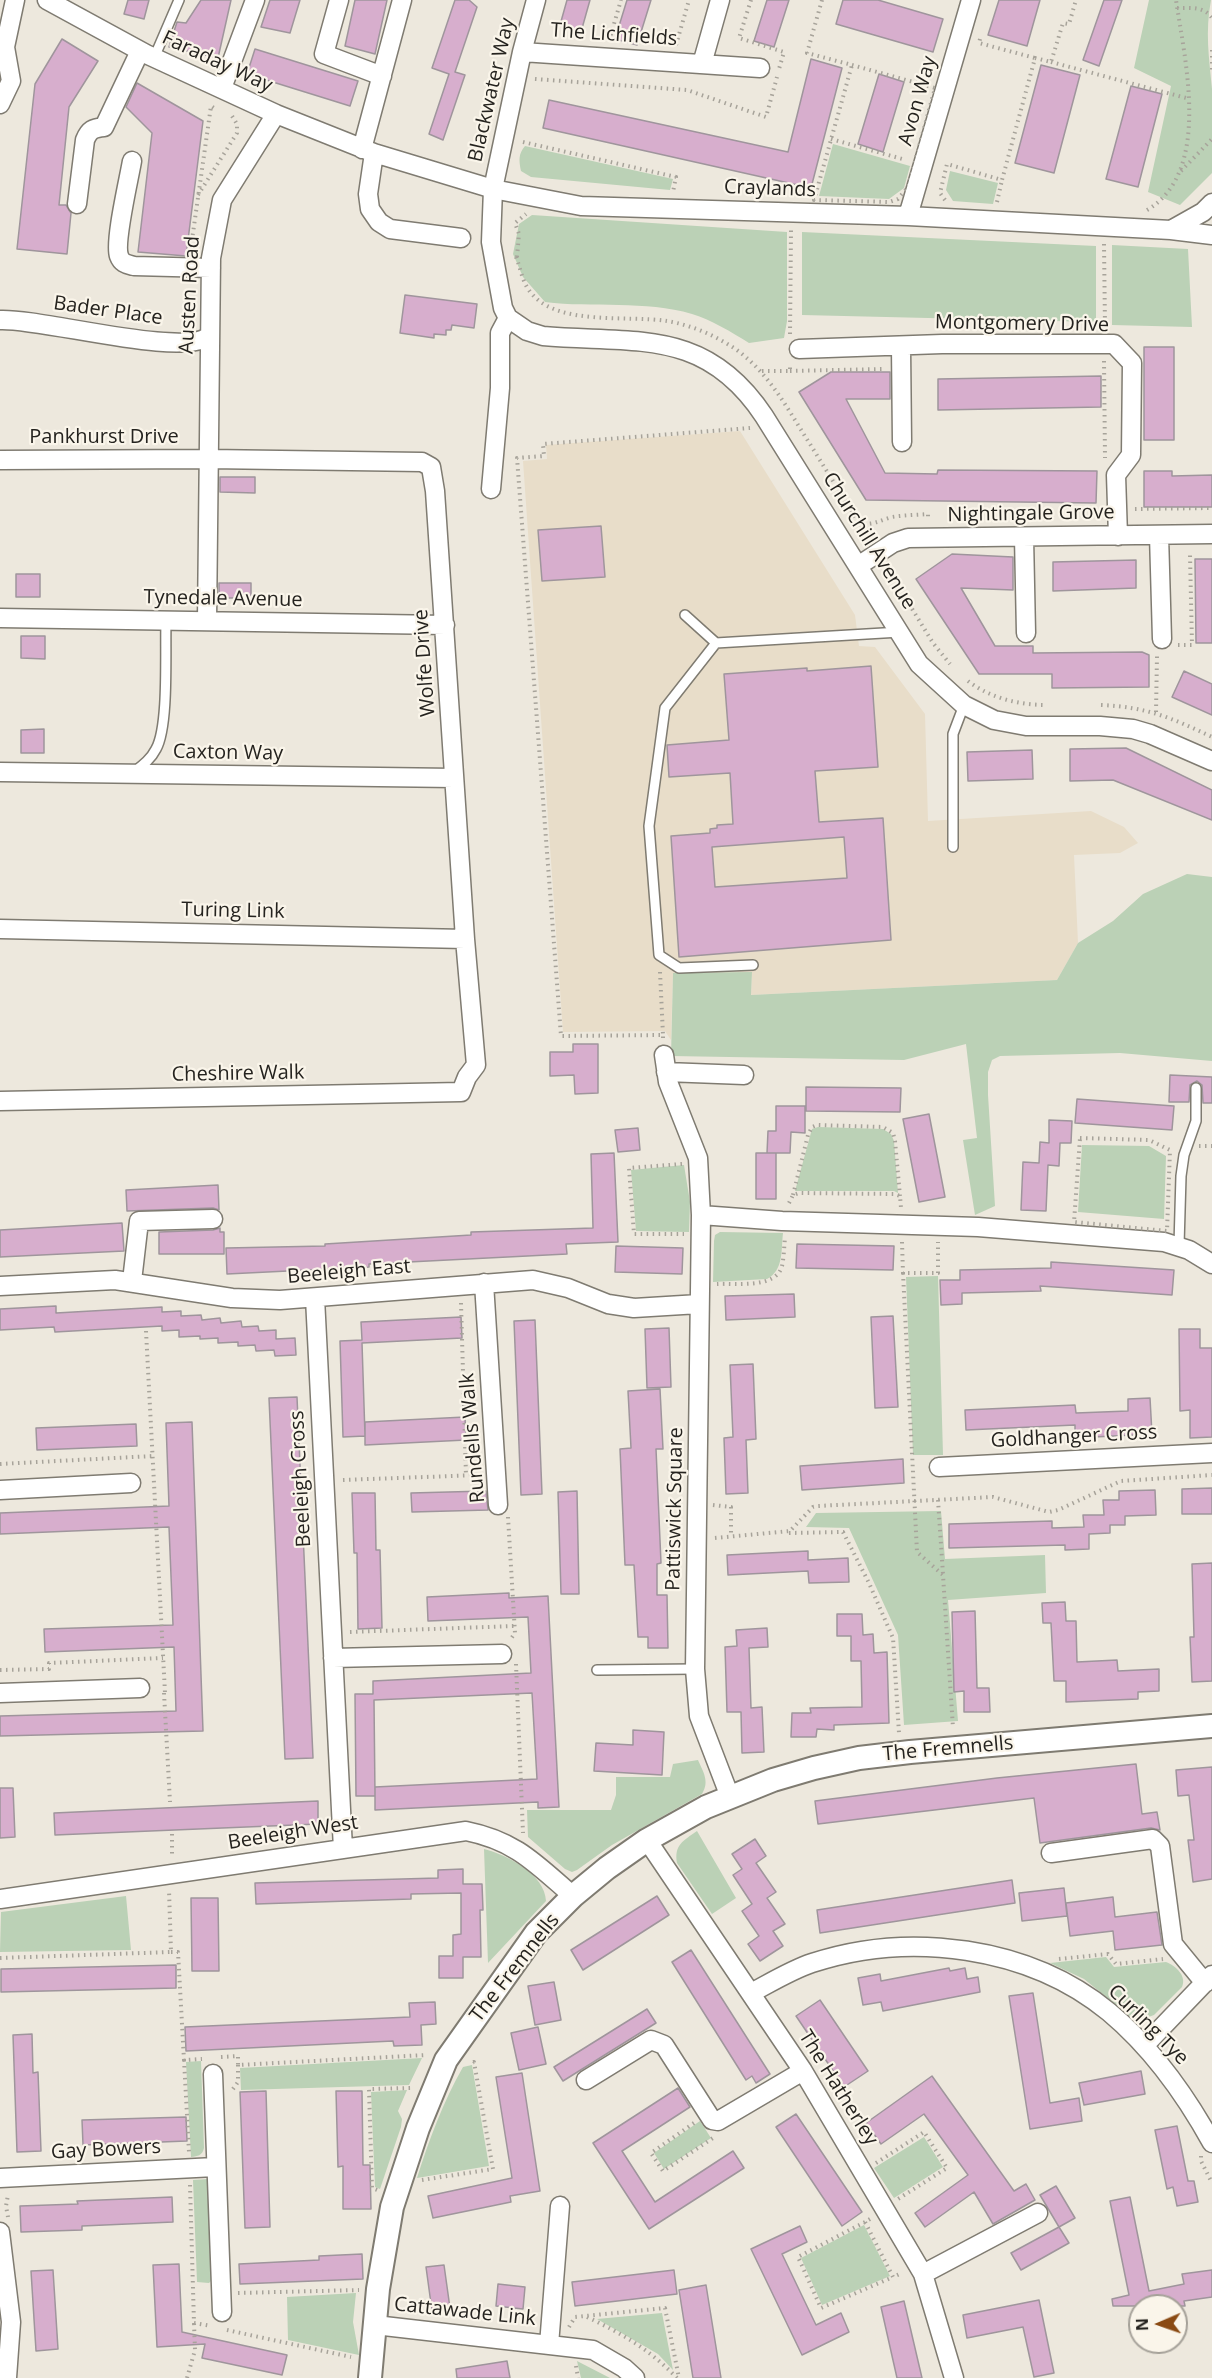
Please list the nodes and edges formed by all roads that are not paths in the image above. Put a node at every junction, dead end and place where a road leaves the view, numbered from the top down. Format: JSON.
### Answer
{"nodes":[{"id":1,"x":15,"y":0,"type":"edge"},
{"id":2,"x":47,"y":0,"type":"edge"},
{"id":3,"x":179,"y":0,"type":"edge"},
{"id":4,"x":255,"y":0,"type":"edge"},
{"id":5,"x":339,"y":0,"type":"edge"},
{"id":6,"x":402,"y":0,"type":"edge"},
{"id":7,"x":536,"y":0,"type":"edge"},
{"id":8,"x":720,"y":0,"type":"edge"},
{"id":9,"x":971,"y":0,"type":"edge"},
{"id":10,"x":522,"y":52,"type":"junction"},
{"id":11,"x":147,"y":54,"type":"junction"},
{"id":12,"x":702,"y":64,"type":"junction"},
{"id":13,"x":760,"y":68,"type":"dead end"},
{"id":14,"x":382,"y":76,"type":"junction"},
{"id":15,"x":222,"y":88,"type":"junction"},
{"id":16,"x":0,"y":104,"type":"edge"},
{"id":17,"x":276,"y":114,"type":"junction"},
{"id":18,"x":368,"y":151,"type":"junction"},
{"id":19,"x":132,"y":161,"type":"dead end"},
{"id":20,"x":493,"y":189,"type":"junction"},
{"id":21,"x":1212,"y":203,"type":"edge"},
{"id":22,"x":77,"y":204,"type":"dead end"},
{"id":23,"x":908,"y":216,"type":"junction"},
{"id":24,"x":1171,"y":230,"type":"junction"},
{"id":25,"x":1212,"y":235,"type":"edge"},
{"id":26,"x":461,"y":238,"type":"dead end"},
{"id":27,"x":211,"y":268,"type":"junction"},
{"id":28,"x":508,"y":318,"type":"junction"},
{"id":29,"x":0,"y":320,"type":"edge"},
{"id":30,"x":209,"y":336,"type":"junction"},
{"id":31,"x":901,"y":347,"type":"junction"},
{"id":32,"x":793,"y":350,"type":"road end"},
{"id":33,"x":902,"y":442,"type":"dead end"},
{"id":34,"x":209,"y":459,"type":"junction"},
{"id":35,"x":0,"y":460,"type":"edge"},
{"id":36,"x":491,"y":489,"type":"dead end"},
{"id":37,"x":1212,"y":534,"type":"edge"},
{"id":38,"x":1159,"y":535,"type":"junction"},
{"id":39,"x":1118,"y":536,"type":"junction"},
{"id":40,"x":1024,"y":537,"type":"junction"},
{"id":41,"x":858,"y":566,"type":"junction"},
{"id":42,"x":685,"y":615,"type":"dead end"},
{"id":43,"x":0,"y":618,"type":"edge"},
{"id":44,"x":166,"y":621,"type":"junction"},
{"id":45,"x":207,"y":621,"type":"junction"},
{"id":46,"x":446,"y":625,"type":"junction"},
{"id":47,"x":900,"y":632,"type":"junction"},
{"id":48,"x":1026,"y":633,"type":"dead end"},
{"id":49,"x":1162,"y":639,"type":"dead end"},
{"id":50,"x":717,"y":644,"type":"junction"},
{"id":51,"x":964,"y":705,"type":"junction"},
{"id":52,"x":1212,"y":760,"type":"edge"},
{"id":53,"x":0,"y":772,"type":"edge"},
{"id":54,"x":132,"y":774,"type":"junction"},
{"id":55,"x":454,"y":778,"type":"junction"},
{"id":56,"x":953,"y":847,"type":"dead end"},
{"id":57,"x":0,"y":929,"type":"edge"},
{"id":58,"x":465,"y":939,"type":"junction"},
{"id":59,"x":753,"y":965,"type":"dead end"},
{"id":60,"x":744,"y":1075,"type":"dead end"},
{"id":61,"x":466,"y":1077,"type":"joint"},
{"id":62,"x":1196,"y":1088,"type":"dead end"},
{"id":63,"x":0,"y":1101,"type":"edge"},
{"id":64,"x":701,"y":1215,"type":"junction"},
{"id":65,"x":213,"y":1219,"type":"dead end"},
{"id":66,"x":1179,"y":1245,"type":"junction"},
{"id":67,"x":1212,"y":1264,"type":"edge"},
{"id":68,"x":132,"y":1281,"type":"junction"},
{"id":69,"x":484,"y":1283,"type":"junction"},
{"id":70,"x":0,"y":1286,"type":"edge"},
{"id":71,"x":315,"y":1298,"type":"junction"},
{"id":72,"x":699,"y":1304,"type":"junction"},
{"id":73,"x":1212,"y":1453,"type":"edge"},
{"id":74,"x":939,"y":1467,"type":"dead end"},
{"id":75,"x":131,"y":1483,"type":"dead end"},
{"id":76,"x":0,"y":1490,"type":"edge"},
{"id":77,"x":498,"y":1505,"type":"road end"},
{"id":78,"x":511,"y":1651,"type":"road end"},
{"id":79,"x":333,"y":1658,"type":"junction"},
{"id":80,"x":695,"y":1669,"type":"junction"},
{"id":81,"x":597,"y":1670,"type":"dead end"},
{"id":82,"x":147,"y":1691,"type":"road end"},
{"id":83,"x":0,"y":1693,"type":"edge"},
{"id":84,"x":1212,"y":1726,"type":"edge"},
{"id":85,"x":730,"y":1797,"type":"junction"},
{"id":86,"x":647,"y":1840,"type":"junction"},
{"id":87,"x":343,"y":1849,"type":"junction"},
{"id":88,"x":1051,"y":1852,"type":"dead end"},
{"id":89,"x":573,"y":1896,"type":"junction"},
{"id":90,"x":0,"y":1899,"type":"edge"},
{"id":91,"x":1208,"y":1979,"type":"edge"},
{"id":92,"x":751,"y":1993,"type":"junction"},
{"id":93,"x":1144,"y":2046,"type":"junction"},
{"id":94,"x":210,"y":2067,"type":"road end"},
{"id":95,"x":803,"y":2071,"type":"junction"},
{"id":96,"x":586,"y":2080,"type":"dead end"},
{"id":97,"x":1207,"y":2148,"type":"edge"},
{"id":98,"x":215,"y":2167,"type":"junction"},
{"id":99,"x":6,"y":2184,"type":"edge"},
{"id":100,"x":560,"y":2206,"type":"dead end"},
{"id":101,"x":1038,"y":2213,"type":"dead end"},
{"id":102,"x":4,"y":2225,"type":"edge"},
{"id":103,"x":915,"y":2272,"type":"junction"},
{"id":104,"x":4,"y":2291,"type":"edge"},
{"id":105,"x":222,"y":2312,"type":"dead end"},
{"id":106,"x":375,"y":2325,"type":"junction"},
{"id":107,"x":549,"y":2344,"type":"junction"},
{"id":108,"x":365,"y":2368,"type":"edge"},
{"id":109,"x":7,"y":2378,"type":"edge"},
{"id":110,"x":635,"y":2378,"type":"edge"},
{"id":111,"x":954,"y":2378,"type":"edge"}],
"edges":[{"from":1,"to":16,"type":"street"},
{"from":2,"to":11,"type":"street","name":"Faraday Way"},
{"from":3,"to":11,"type":"lane"},
{"from":4,"to":15,"type":"street"},
{"from":5,"to":14,"type":"street"},
{"from":6,"to":14,"type":"street"},
{"from":7,"to":10,"type":"street","name":"Blackwater Way"},
{"from":8,"to":12,"type":"street","name":"The Lichfields"},
{"from":9,"to":23,"type":"street","name":"Avon Way"},
{"from":10,"to":12,"type":"street","name":"The Lichfields"},
{"from":10,"to":20,"type":"street","name":"Blackwater Way"},
{"from":11,"to":15,"type":"street","name":"Faraday Way"},
{"from":11,"to":22,"type":"street"},
{"from":12,"to":13,"type":"street","name":"The Lichfields"},
{"from":14,"to":18,"type":"street"},
{"from":15,"to":17,"type":"street","name":"Faraday Way"},
{"from":17,"to":18,"type":"street","name":"Faraday Way"},
{"from":17,"to":27,"type":"street","name":"Austen Road"},
{"from":18,"to":20,"type":"street","name":"Craylands"},
{"from":18,"to":26,"type":"street"},
{"from":19,"to":27,"type":"street"},
{"from":20,"to":23,"type":"street","name":"Craylands"},
{"from":20,"to":28,"type":"street","name":"Blackwater Way"},
{"from":21,"to":24,"type":"street"},
{"from":23,"to":24,"type":"street","name":"Craylands"},
{"from":24,"to":25,"type":"street","name":"Craylands"},
{"from":27,"to":30,"type":"street","name":"Austen Road"},
{"from":28,"to":36,"type":"street"},
{"from":28,"to":41,"type":"street","name":"Churchill Avenue"},
{"from":29,"to":30,"type":"street","name":"Bader Place"},
{"from":30,"to":34,"type":"street","name":"Austen Road"},
{"from":31,"to":32,"type":"street","name":"Montgomery Drive"},
{"from":31,"to":33,"type":"street"},
{"from":31,"to":39,"type":"street","name":"Montgomery Drive"},
{"from":34,"to":35,"type":"street","name":"Pankhurst Drive"},
{"from":34,"to":45,"type":"street","name":"Austen Road"},
{"from":34,"to":46,"type":"street","name":"Wolfe Drive"},
{"from":37,"to":38,"type":"street","name":"Nightingale Grove"},
{"from":38,"to":39,"type":"street","name":"Nightingale Grove"},
{"from":38,"to":49,"type":"street"},
{"from":39,"to":40,"type":"street","name":"Nightingale Grove"},
{"from":40,"to":41,"type":"street","name":"Nightingale Grove"},
{"from":40,"to":48,"type":"street"},
{"from":41,"to":47,"type":"street","name":"Churchill Avenue"},
{"from":42,"to":50,"type":"lane"},
{"from":43,"to":44,"type":"street","name":"Tynedale Avenue"},
{"from":44,"to":45,"type":"street","name":"Tynedale Avenue"},
{"from":44,"to":54,"type":"lane"},
{"from":45,"to":46,"type":"street","name":"Tynedale Avenue"},
{"from":46,"to":55,"type":"street","name":"Wolfe Drive"},
{"from":47,"to":50,"type":"lane"},
{"from":47,"to":51,"type":"street","name":"Churchill Avenue"},
{"from":50,"to":59,"type":"lane"},
{"from":51,"to":52,"type":"street","name":"Churchill Avenue"},
{"from":51,"to":56,"type":"lane"},
{"from":53,"to":54,"type":"street","name":"Caxton Way"},
{"from":54,"to":55,"type":"street","name":"Caxton Way"},
{"from":55,"to":58,"type":"street","name":"Wolfe Drive"},
{"from":57,"to":58,"type":"street","name":"Turing Link"},
{"from":58,"to":61,"type":"street","name":"Wolfe Drive"},
{"from":60,"to":64,"type":"street","name":"Pattiswick Square"},
{"from":61,"to":63,"type":"street","name":"Cheshire Walk"},
{"from":62,"to":66,"type":"lane"},
{"from":64,"to":66,"type":"street"},
{"from":64,"to":72,"type":"street","name":"Pattiswick Square"},
{"from":65,"to":68,"type":"street"},
{"from":66,"to":67,"type":"street"},
{"from":68,"to":70,"type":"street","name":"Beeleigh East"},
{"from":68,"to":71,"type":"street","name":"Beeleigh East"},
{"from":69,"to":71,"type":"street","name":"Beeleigh East"},
{"from":69,"to":72,"type":"street","name":"Beeleigh East"},
{"from":69,"to":77,"type":"street","name":"Rundells Walk"},
{"from":71,"to":79,"type":"street","name":"Beeleigh Cross"},
{"from":72,"to":80,"type":"street","name":"Pattiswick Square"},
{"from":73,"to":74,"type":"street","name":"Goldhanger Cross"},
{"from":75,"to":76,"type":"street"},
{"from":78,"to":79,"type":"street"},
{"from":79,"to":87,"type":"street","name":"Beeleigh Cross"},
{"from":80,"to":81,"type":"lane"},
{"from":80,"to":85,"type":"street","name":"Pattiswick Square"},
{"from":82,"to":83,"type":"street"},
{"from":84,"to":85,"type":"street","name":"The Fremnells"},
{"from":85,"to":86,"type":"street","name":"The Fremnells"},
{"from":86,"to":89,"type":"street","name":"The Fremnells"},
{"from":86,"to":92,"type":"street","name":"The Hatherley"},
{"from":87,"to":89,"type":"street","name":"Beeleigh West"},
{"from":87,"to":90,"type":"street","name":"Beeleigh West"},
{"from":88,"to":91,"type":"street"},
{"from":89,"to":106,"type":"street","name":"The Fremnells"},
{"from":91,"to":93,"type":"street"},
{"from":92,"to":93,"type":"street","name":"Curling Tye"},
{"from":92,"to":95,"type":"street","name":"The Hatherley"},
{"from":93,"to":97,"type":"street","name":"Curling Tye"},
{"from":94,"to":98,"type":"street"},
{"from":95,"to":96,"type":"street"},
{"from":95,"to":103,"type":"street","name":"The Hatherley"},
{"from":98,"to":99,"type":"street","name":"Gay Bowers"},
{"from":98,"to":105,"type":"street"},
{"from":100,"to":107,"type":"street","name":"Cattawade Link"},
{"from":101,"to":103,"type":"street"},
{"from":102,"to":104,"type":"street"},
{"from":103,"to":111,"type":"street","name":"The Hatherley"},
{"from":104,"to":109,"type":"street"},
{"from":106,"to":107,"type":"street","name":"Cattawade Link"},
{"from":106,"to":108,"type":"street","name":"The Fremnells"},
{"from":107,"to":110,"type":"street","name":"Cattawade Link"}]}
